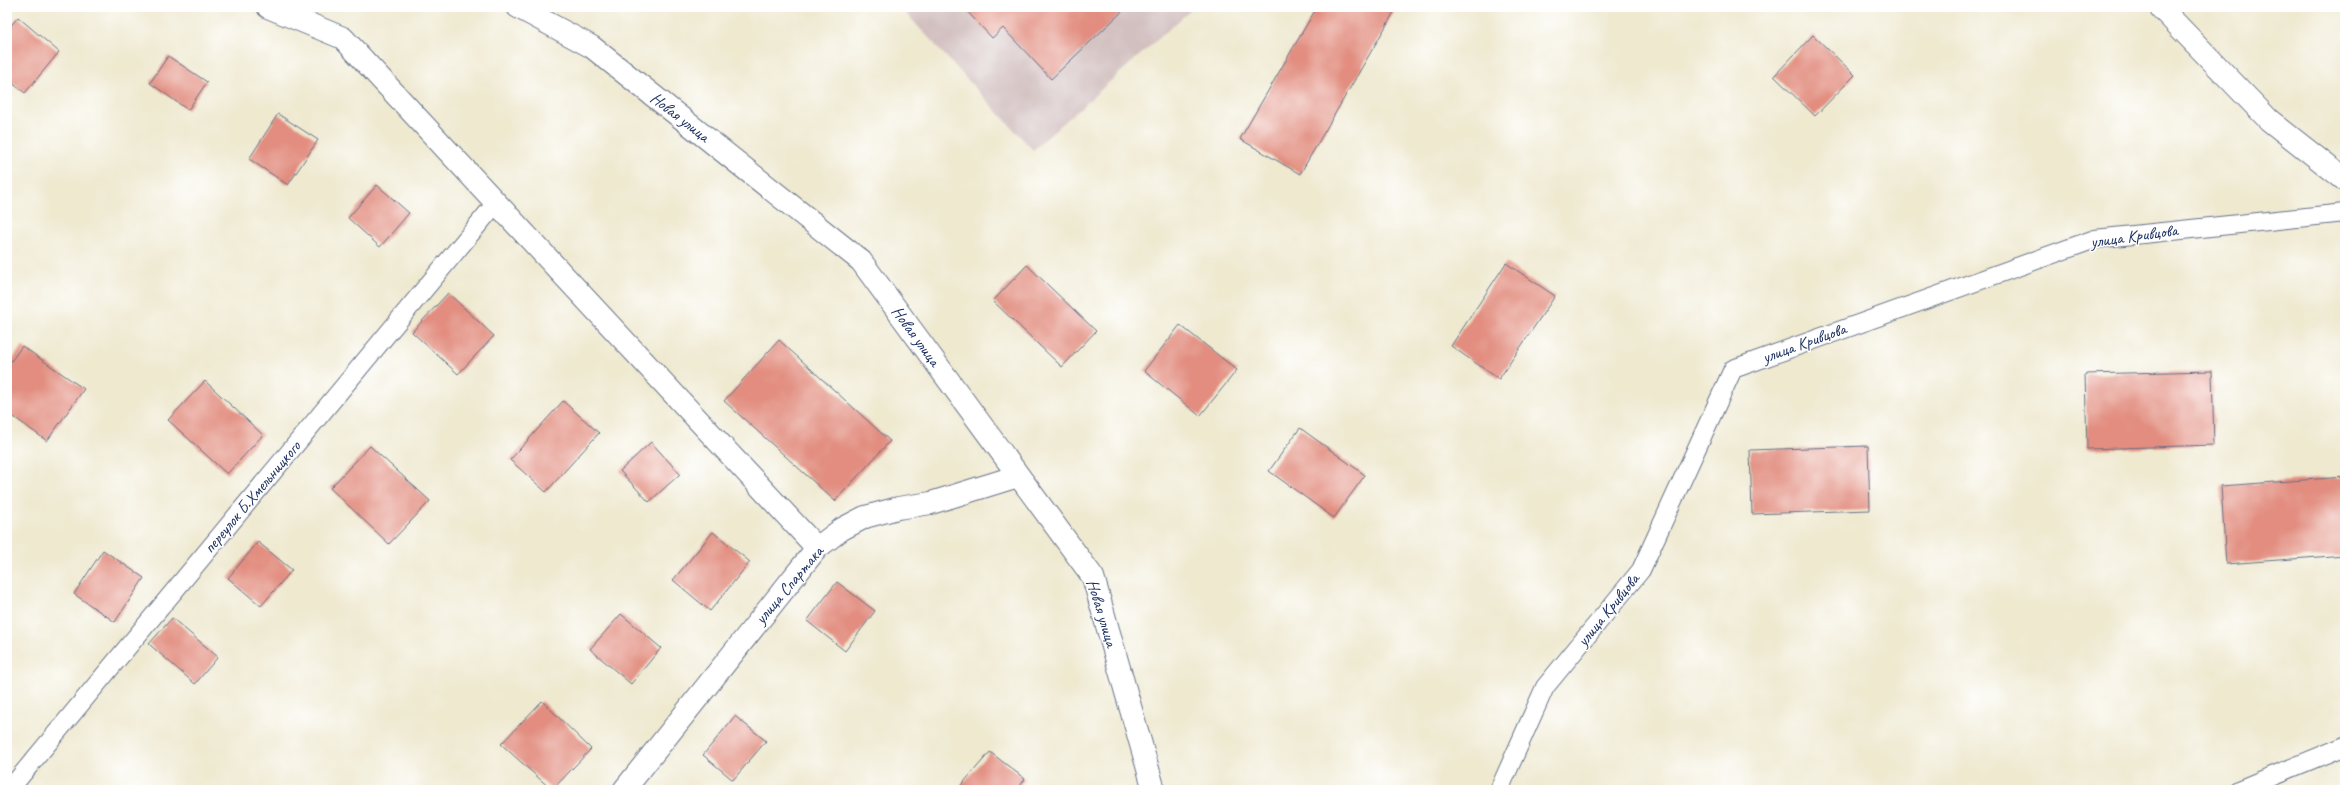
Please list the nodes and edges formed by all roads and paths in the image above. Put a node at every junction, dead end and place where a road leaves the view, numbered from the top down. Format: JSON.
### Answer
{"nodes":[{"id":1,"x":268,"y":7,"type":"edge"},
{"id":2,"x":518,"y":7,"type":"edge"},
{"id":3,"x":2160,"y":7,"type":"edge"},
{"id":4,"x":2345,"y":180,"type":"edge"},
{"id":5,"x":496,"y":204,"type":"junction"},
{"id":6,"x":2345,"y":213,"type":"edge"},
{"id":7,"x":1018,"y":476,"type":"junction"},
{"id":8,"x":817,"y":548,"type":"junction"},
{"id":9,"x":2345,"y":746,"type":"edge"},
{"id":10,"x":8,"y":790,"type":"edge"},
{"id":11,"x":624,"y":790,"type":"edge"},
{"id":12,"x":1154,"y":790,"type":"edge"},
{"id":13,"x":1499,"y":790,"type":"edge"},
{"id":14,"x":2238,"y":790,"type":"edge"}],
"edges":[{"from":1,"to":5,"type":"street"},
{"from":2,"to":7,"type":"street","name":"Новая улица"},
{"from":3,"to":4,"type":"street"},
{"from":5,"to":8,"type":"street"},
{"from":5,"to":10,"type":"lane","name":"переулок Б.Хмельницкого"},
{"from":6,"to":13,"type":"lane","name":"улица Кривцова"},
{"from":7,"to":8,"type":"street","name":"улица Спартака"},
{"from":7,"to":12,"type":"street","name":"Новая улица"},
{"from":8,"to":11,"type":"street","name":"улица Спартака"},
{"from":9,"to":14,"type":"lane"}]}
